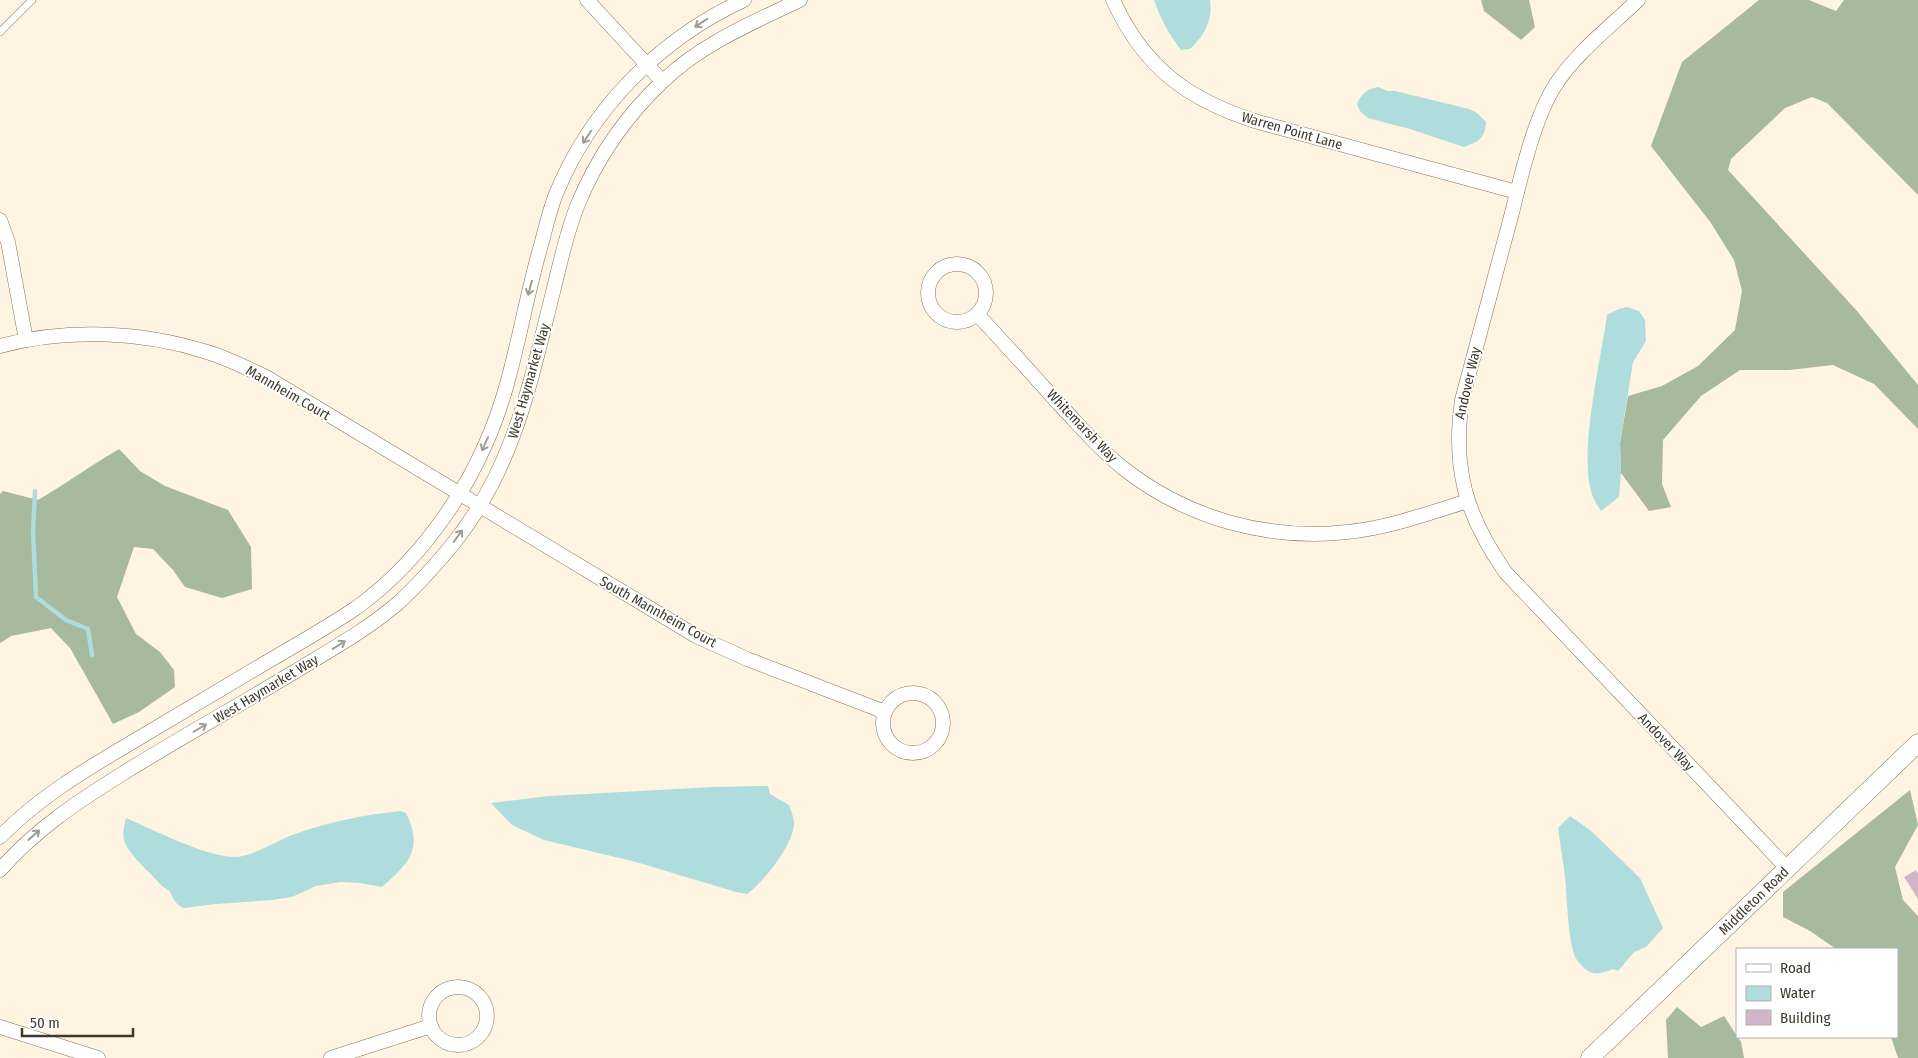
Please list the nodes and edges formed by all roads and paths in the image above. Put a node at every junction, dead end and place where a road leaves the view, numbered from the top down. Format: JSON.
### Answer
{"nodes":[{"id":1,"x":32,"y":0,"type":"edge"},
{"id":2,"x":587,"y":0,"type":"edge"},
{"id":3,"x":744,"y":0,"type":"edge"},
{"id":4,"x":800,"y":0,"type":"edge"},
{"id":5,"x":1113,"y":0,"type":"edge"},
{"id":6,"x":1638,"y":0,"type":"edge"},
{"id":7,"x":0,"y":32,"type":"edge"},
{"id":8,"x":647,"y":64,"type":"junction"},
{"id":9,"x":662,"y":81,"type":"junction"},
{"id":10,"x":1517,"y":192,"type":"junction"},
{"id":11,"x":0,"y":220,"type":"edge"},
{"id":12,"x":977,"y":314,"type":"junction"},
{"id":13,"x":26,"y":340,"type":"junction"},
{"id":14,"x":0,"y":346,"type":"edge"},
{"id":15,"x":469,"y":501,"type":"junction"},
{"id":16,"x":1468,"y":501,"type":"junction"},
{"id":17,"x":885,"y":712,"type":"junction"},
{"id":18,"x":164,"y":723,"type":"junction"},
{"id":19,"x":175,"y":742,"type":"junction"},
{"id":20,"x":1918,"y":743,"type":"edge"},
{"id":21,"x":0,"y":837,"type":"edge"},
{"id":22,"x":1788,"y":869,"type":"junction"},
{"id":23,"x":0,"y":870,"type":"edge"},
{"id":24,"x":431,"y":1026,"type":"junction"},
{"id":25,"x":0,"y":1027,"type":"edge"},
{"id":26,"x":98,"y":1058,"type":"edge"},
{"id":27,"x":331,"y":1058,"type":"edge"},
{"id":28,"x":1590,"y":1058,"type":"edge"}],
"edges":[{"from":1,"to":7,"type":"lane"},
{"from":2,"to":8,"type":"street"},
{"from":3,"to":8,"type":"street","name":"West Haymarket Way","one_way":true},
{"from":4,"to":9,"type":"street","name":"West Haymarket Way"},
{"from":5,"to":10,"type":"street","name":"Warren Point Lane"},
{"from":6,"to":10,"type":"street","name":"Andover Way"},
{"from":8,"to":9,"type":"street"},
{"from":8,"to":15,"type":"street","name":"West Haymarket Way","one_way":true},
{"from":9,"to":15,"type":"street","name":"West Haymarket Way"},
{"from":10,"to":16,"type":"street","name":"Andover Way"},
{"from":11,"to":13,"type":"street"},
{"from":12,"to":12,"type":"street"},
{"from":12,"to":16,"type":"street","name":"Whitemarsh Way"},
{"from":13,"to":14,"type":"street","name":"Mannheim Court"},
{"from":13,"to":15,"type":"street","name":"Mannheim Court"},
{"from":15,"to":17,"type":"street","name":"South Mannheim Court"},
{"from":15,"to":18,"type":"street","name":"West Haymarket Way"},
{"from":19,"to":15,"type":"street","name":"West Haymarket Way","one_way":true},
{"from":16,"to":22,"type":"street","name":"Andover Way"},
{"from":17,"to":17,"type":"street"},
{"from":18,"to":19,"type":"street"},
{"from":18,"to":21,"type":"street","name":"West Haymarket Way"},
{"from":23,"to":19,"type":"street","name":"West Haymarket Way","one_way":true},
{"from":20,"to":22,"type":"street","name":"Middleton Road"},
{"from":22,"to":28,"type":"street","name":"Middleton Road"},
{"from":24,"to":24,"type":"street"},
{"from":24,"to":27,"type":"street"},
{"from":25,"to":26,"type":"street"}]}
